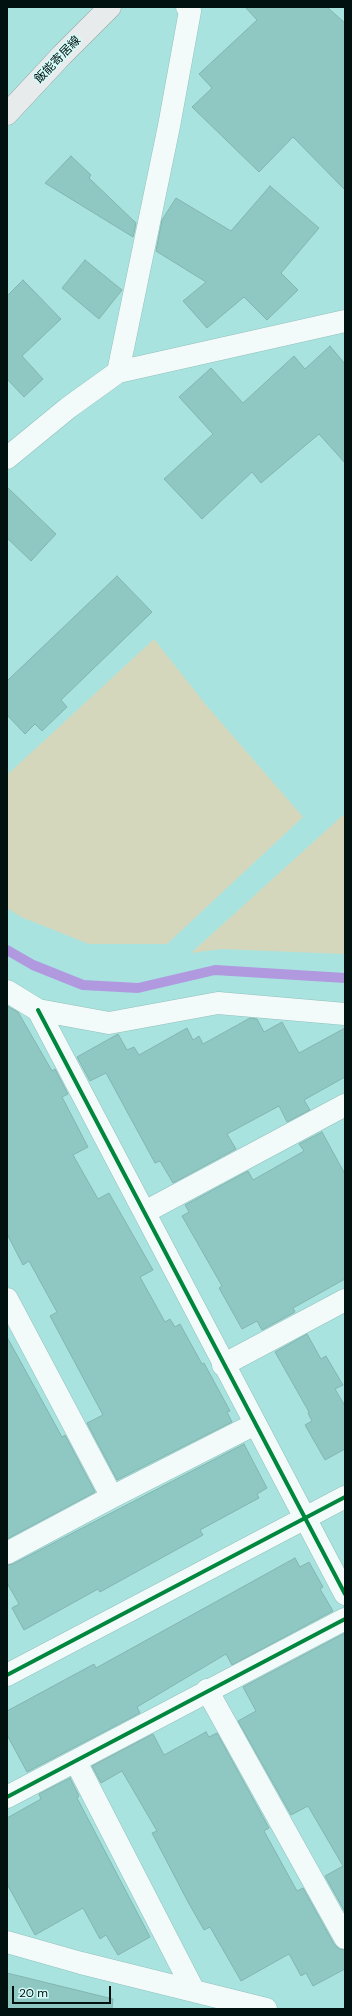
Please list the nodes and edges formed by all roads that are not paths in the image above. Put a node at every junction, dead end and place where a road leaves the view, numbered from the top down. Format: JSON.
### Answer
{"nodes":[{"id":1,"x":110,"y":7,"type":"edge"},
{"id":2,"x":187,"y":7,"type":"edge"},
{"id":3,"x":7,"y":114,"type":"edge"},
{"id":4,"x":345,"y":321,"type":"edge"},
{"id":5,"x":118,"y":372,"type":"junction"},
{"id":6,"x":7,"y":458,"type":"edge"},
{"id":7,"x":7,"y":991,"type":"edge"},
{"id":8,"x":38,"y":1010,"type":"junction"},
{"id":9,"x":345,"y":1014,"type":"edge"},
{"id":10,"x":345,"y":1105,"type":"edge"},
{"id":11,"x":145,"y":1212,"type":"junction"},
{"id":12,"x":7,"y":1299,"type":"edge"},
{"id":13,"x":345,"y":1300,"type":"edge"},
{"id":14,"x":223,"y":1364,"type":"junction"},
{"id":15,"x":255,"y":1424,"type":"junction"},
{"id":16,"x":112,"y":1496,"type":"junction"},
{"id":17,"x":345,"y":1497,"type":"edge"},
{"id":18,"x":305,"y":1518,"type":"junction"},
{"id":19,"x":7,"y":1553,"type":"edge"},
{"id":20,"x":345,"y":1594,"type":"edge"},
{"id":21,"x":345,"y":1619,"type":"edge"},
{"id":22,"x":7,"y":1675,"type":"edge"},
{"id":23,"x":207,"y":1690,"type":"junction"},
{"id":24,"x":76,"y":1762,"type":"junction"},
{"id":25,"x":7,"y":1797,"type":"edge"},
{"id":26,"x":345,"y":1938,"type":"edge"},
{"id":27,"x":7,"y":1942,"type":"edge"},
{"id":28,"x":194,"y":1991,"type":"junction"},
{"id":29,"x":266,"y":2009,"type":"edge"}],
"edges":[{"from":1,"to":3,"type":"main road","name":"飯能寄居線"},
{"from":2,"to":5,"type":"street"},
{"from":4,"to":5,"type":"street"},
{"from":5,"to":6,"type":"street"},
{"from":7,"to":8,"type":"street"},
{"from":8,"to":9,"type":"street"},
{"from":8,"to":11,"type":"street"},
{"from":10,"to":11,"type":"street"},
{"from":11,"to":14,"type":"street"},
{"from":12,"to":16,"type":"street"},
{"from":13,"to":14,"type":"street"},
{"from":14,"to":15,"type":"street"},
{"from":15,"to":16,"type":"street"},
{"from":15,"to":18,"type":"street"},
{"from":16,"to":19,"type":"street"},
{"from":17,"to":18,"type":"street"},
{"from":18,"to":20,"type":"street"},
{"from":18,"to":22,"type":"street"},
{"from":21,"to":23,"type":"street"},
{"from":23,"to":24,"type":"street"},
{"from":23,"to":26,"type":"street"},
{"from":24,"to":25,"type":"street"},
{"from":24,"to":28,"type":"street"},
{"from":27,"to":28,"type":"street"},
{"from":28,"to":29,"type":"street"}]}
